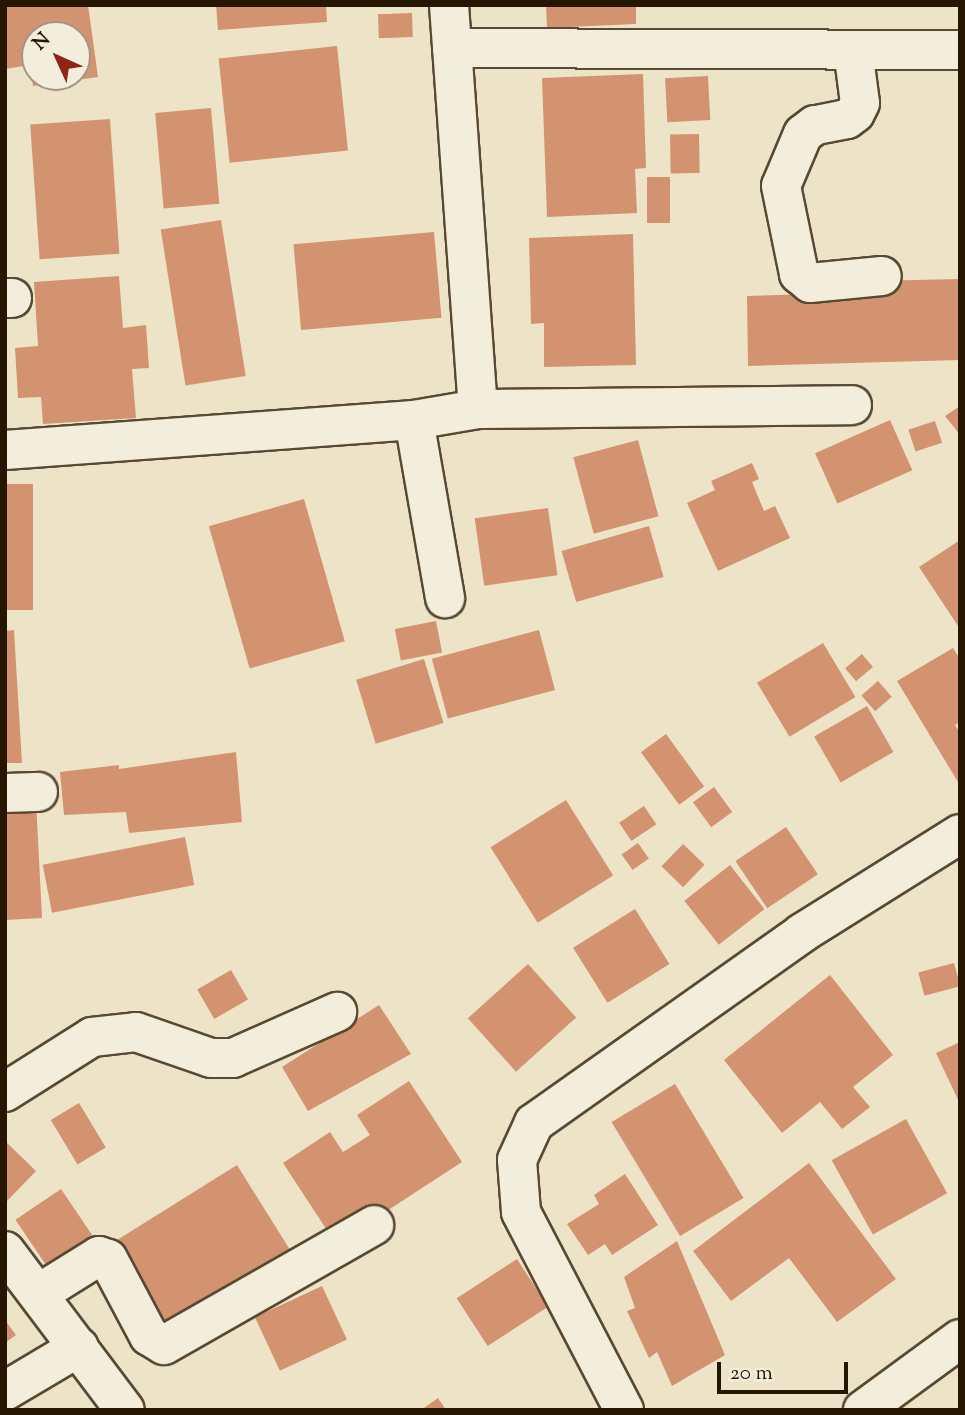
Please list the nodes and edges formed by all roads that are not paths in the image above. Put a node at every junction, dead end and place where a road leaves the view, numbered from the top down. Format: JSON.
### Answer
{"nodes":[{"id":1,"x":449,"y":5,"type":"edge"},
{"id":2,"x":452,"y":48,"type":"junction"},
{"id":3,"x":853,"y":50,"type":"junction"},
{"id":4,"x":960,"y":50,"type":"edge"},
{"id":5,"x":881,"y":276,"type":"dead end"},
{"id":6,"x":852,"y":405,"type":"dead end"},
{"id":7,"x":478,"y":409,"type":"junction"},
{"id":8,"x":414,"y":421,"type":"junction"},
{"id":9,"x":5,"y":450,"type":"edge"},
{"id":10,"x":445,"y":597,"type":"dead end"},
{"id":11,"x":960,"y":834,"type":"edge"},
{"id":12,"x":337,"y":1012,"type":"dead end"},
{"id":13,"x":5,"y":1092,"type":"edge"},
{"id":14,"x":374,"y":1225,"type":"dead end"},
{"id":15,"x":5,"y":1251,"type":"edge"},
{"id":16,"x":38,"y":1294,"type":"junction"},
{"id":17,"x":960,"y":1339,"type":"edge"},
{"id":18,"x":79,"y":1347,"type":"junction"},
{"id":19,"x":5,"y":1391,"type":"edge"},
{"id":20,"x":125,"y":1410,"type":"edge"},
{"id":21,"x":624,"y":1410,"type":"edge"},
{"id":22,"x":863,"y":1410,"type":"edge"}],
"edges":[{"from":1,"to":2,"type":"street"},
{"from":2,"to":3,"type":"street"},
{"from":2,"to":7,"type":"street"},
{"from":3,"to":4,"type":"street"},
{"from":3,"to":5,"type":"street"},
{"from":6,"to":7,"type":"street"},
{"from":7,"to":8,"type":"street"},
{"from":8,"to":9,"type":"street"},
{"from":8,"to":10,"type":"street"},
{"from":11,"to":21,"type":"street"},
{"from":12,"to":13,"type":"street"},
{"from":14,"to":16,"type":"street"},
{"from":15,"to":16,"type":"street"},
{"from":16,"to":18,"type":"street"},
{"from":17,"to":22,"type":"street"},
{"from":18,"to":19,"type":"street"},
{"from":18,"to":20,"type":"street"}]}
